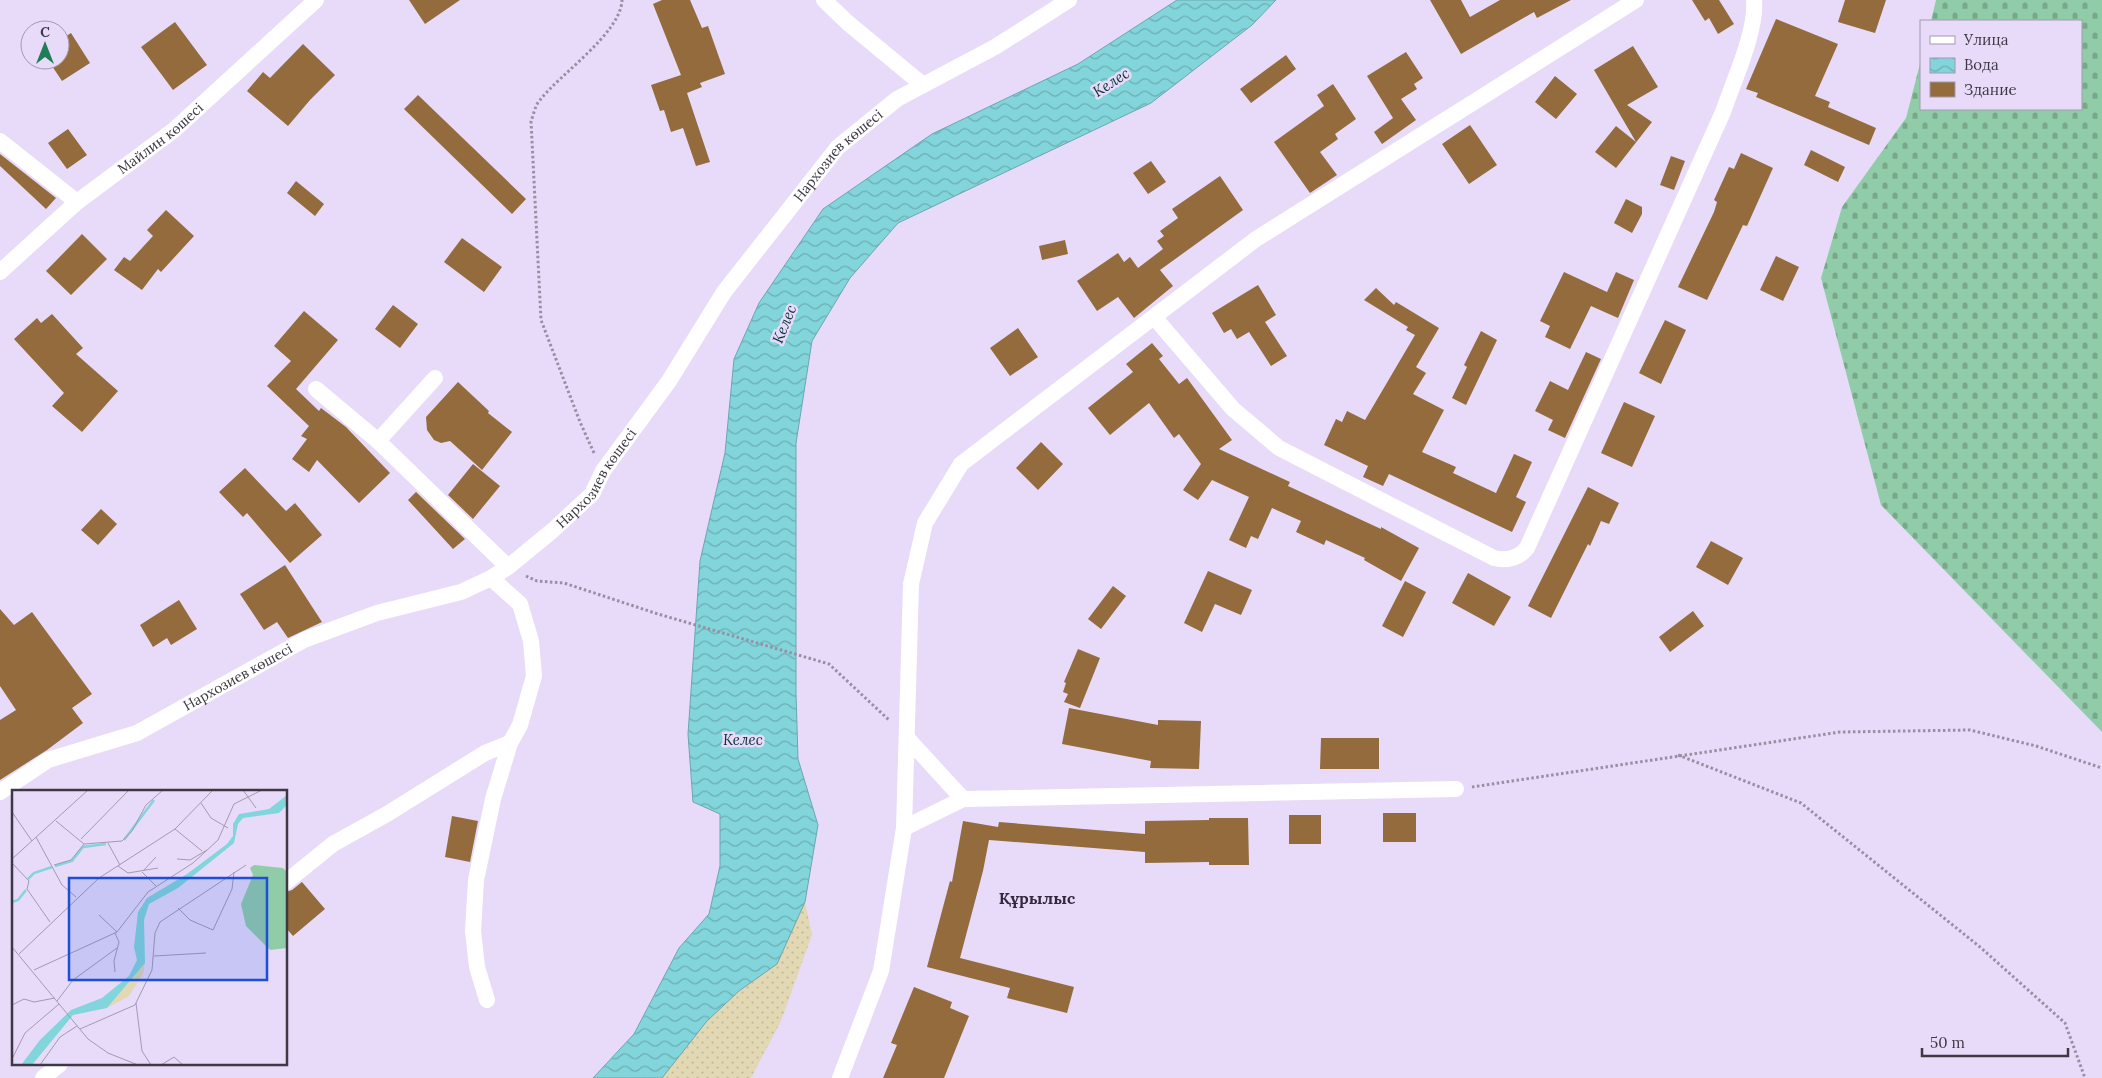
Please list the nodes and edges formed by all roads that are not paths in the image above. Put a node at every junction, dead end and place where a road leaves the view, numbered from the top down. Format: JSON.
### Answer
{"nodes":[{"id":1,"x":316,"y":0,"type":"edge"},
{"id":2,"x":824,"y":0,"type":"edge"},
{"id":3,"x":1069,"y":0,"type":"edge"},
{"id":4,"x":1636,"y":0,"type":"edge"},
{"id":5,"x":1754,"y":0,"type":"edge"},
{"id":6,"x":923,"y":85,"type":"junction"},
{"id":7,"x":0,"y":140,"type":"edge"},
{"id":8,"x":76,"y":202,"type":"junction"},
{"id":9,"x":0,"y":272,"type":"edge"},
{"id":10,"x":1154,"y":317,"type":"junction"},
{"id":11,"x":435,"y":378,"type":"dead end"},
{"id":12,"x":316,"y":389,"type":"dead end"},
{"id":13,"x":378,"y":441,"type":"junction"},
{"id":14,"x":508,"y":567,"type":"junction"},
{"id":15,"x":491,"y":578,"type":"junction"},
{"id":16,"x":907,"y":738,"type":"junction"},
{"id":17,"x":510,"y":743,"type":"junction"},
{"id":18,"x":1456,"y":789,"type":"road end"},
{"id":19,"x":0,"y":792,"type":"edge"},
{"id":20,"x":963,"y":799,"type":"junction"},
{"id":21,"x":904,"y":828,"type":"junction"},
{"id":22,"x":288,"y":880,"type":"edge"},
{"id":23,"x":487,"y":1000,"type":"dead end"},
{"id":24,"x":58,"y":1066,"type":"edge"},
{"id":25,"x":43,"y":1078,"type":"edge"},
{"id":26,"x":840,"y":1078,"type":"edge"}],
"edges":[{"from":1,"to":8,"type":"street","name":"Майлин көшесі"},
{"from":2,"to":6,"type":"street"},
{"from":3,"to":6,"type":"street","name":"Нархозиев көшесі"},
{"from":4,"to":10,"type":"street"},
{"from":5,"to":10,"type":"street"},
{"from":6,"to":14,"type":"street","name":"Нархозиев көшесі"},
{"from":7,"to":8,"type":"street"},
{"from":8,"to":9,"type":"street","name":"Майлин көшесі"},
{"from":10,"to":16,"type":"street"},
{"from":11,"to":13,"type":"street"},
{"from":12,"to":13,"type":"street"},
{"from":13,"to":14,"type":"street"},
{"from":14,"to":15,"type":"street","name":"Нархозиев көшесі"},
{"from":15,"to":17,"type":"street"},
{"from":15,"to":19,"type":"street","name":"Нархозиев көшесі"},
{"from":16,"to":20,"type":"street"},
{"from":16,"to":21,"type":"street"},
{"from":17,"to":22,"type":"street"},
{"from":17,"to":23,"type":"street"},
{"from":18,"to":20,"type":"street"},
{"from":20,"to":21,"type":"street"},
{"from":21,"to":26,"type":"street"},
{"from":24,"to":25,"type":"street"}]}
